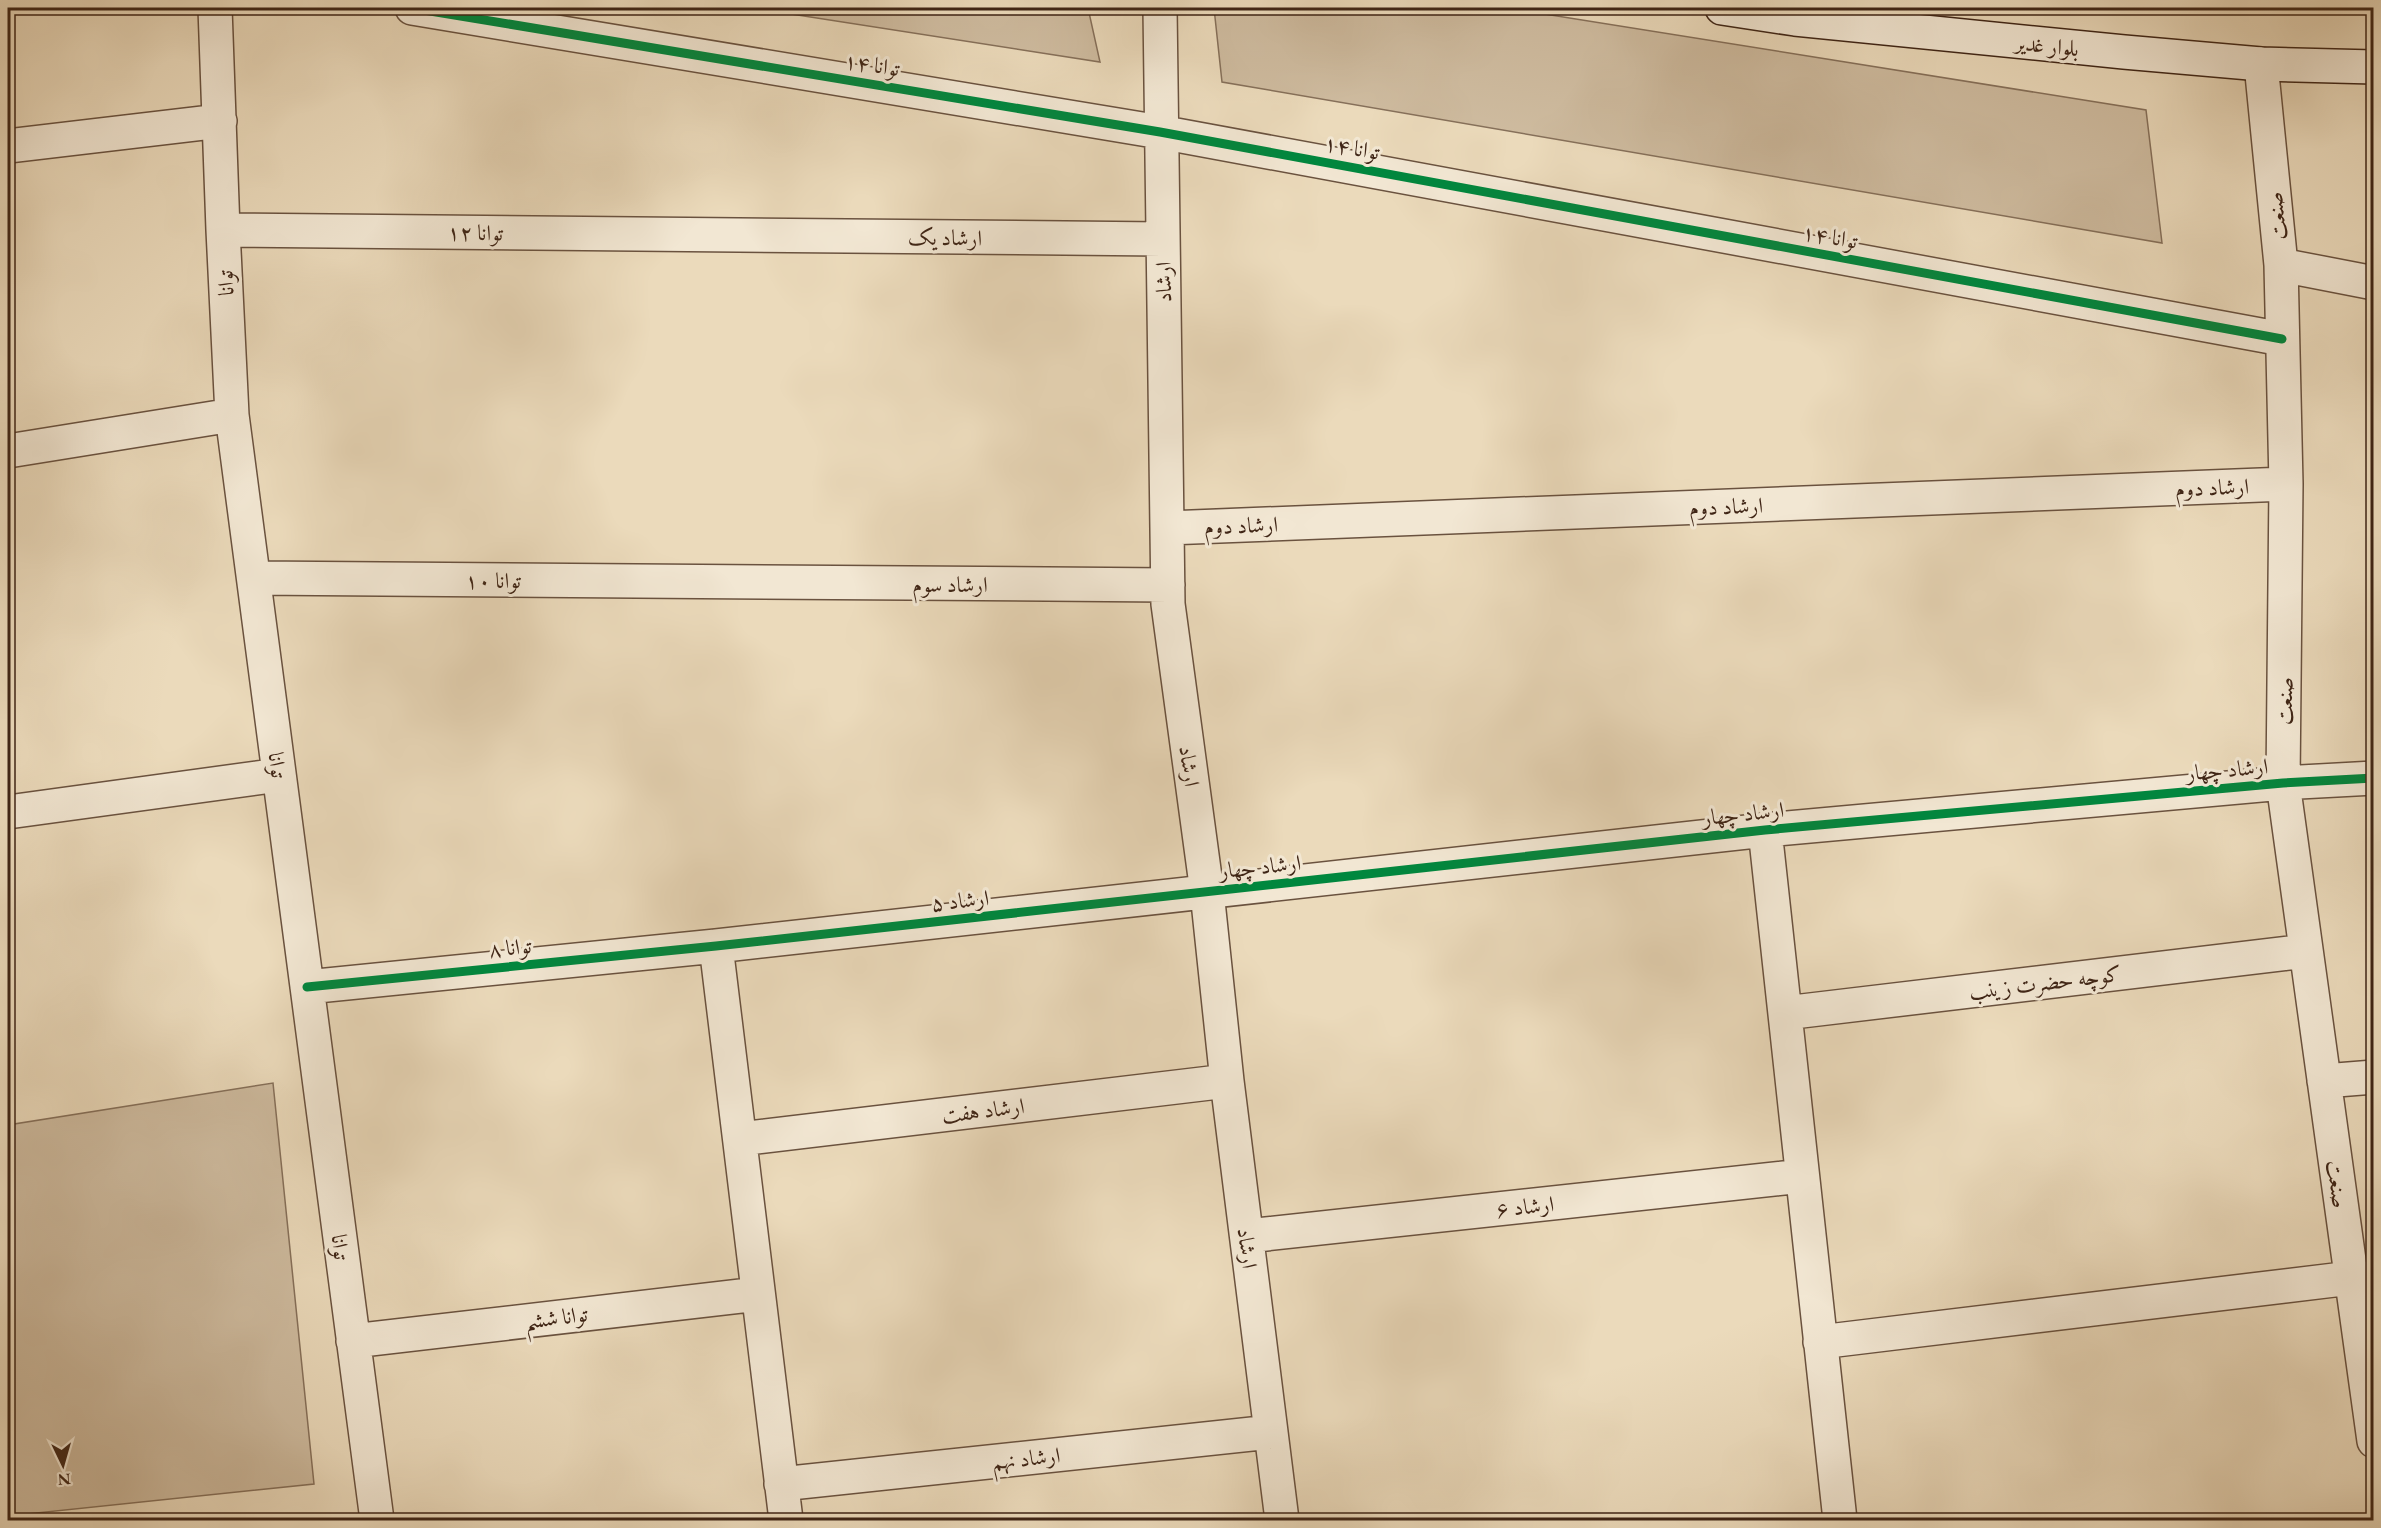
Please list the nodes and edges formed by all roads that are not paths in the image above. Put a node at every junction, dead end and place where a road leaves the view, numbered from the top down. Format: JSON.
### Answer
{"nodes":[{"id":1,"x":215,"y":8,"type":"edge"},
{"id":2,"x":412,"y":8,"type":"edge"},
{"id":3,"x":1160,"y":8,"type":"edge"},
{"id":4,"x":1722,"y":8,"type":"edge"},
{"id":5,"x":2261,"y":64,"type":"junction"},
{"id":6,"x":2373,"y":67,"type":"edge"},
{"id":7,"x":219,"y":121,"type":"junction"},
{"id":8,"x":1160,"y":132,"type":"junction"},
{"id":9,"x":8,"y":146,"type":"edge"},
{"id":10,"x":223,"y":230,"type":"junction"},
{"id":11,"x":727,"y":234,"type":"joint"},
{"id":12,"x":1162,"y":239,"type":"junction"},
{"id":13,"x":2281,"y":265,"type":"junction"},
{"id":14,"x":2373,"y":283,"type":"edge"},
{"id":15,"x":2282,"y":339,"type":"junction"},
{"id":16,"x":232,"y":415,"type":"junction"},
{"id":17,"x":8,"y":451,"type":"edge"},
{"id":18,"x":2286,"y":484,"type":"junction"},
{"id":19,"x":1167,"y":528,"type":"junction"},
{"id":20,"x":254,"y":578,"type":"junction"},
{"id":21,"x":733,"y":582,"type":"joint"},
{"id":22,"x":1168,"y":585,"type":"junction"},
{"id":23,"x":279,"y":775,"type":"junction"},
{"id":24,"x":2373,"y":778,"type":"edge"},
{"id":25,"x":2283,"y":783,"type":"junction"},
{"id":26,"x":8,"y":812,"type":"edge"},
{"id":27,"x":1765,"y":830,"type":"junction"},
{"id":28,"x":1208,"y":892,"type":"junction"},
{"id":29,"x":716,"y":946,"type":"junction"},
{"id":30,"x":2306,"y":951,"type":"junction"},
{"id":31,"x":307,"y":987,"type":"junction"},
{"id":32,"x":1785,"y":1013,"type":"junction"},
{"id":33,"x":2373,"y":1077,"type":"edge"},
{"id":34,"x":1227,"y":1081,"type":"junction"},
{"id":35,"x":2324,"y":1081,"type":"junction"},
{"id":36,"x":740,"y":1139,"type":"junction"},
{"id":37,"x":1803,"y":1176,"type":"junction"},
{"id":38,"x":1247,"y":1236,"type":"junction"},
{"id":39,"x":2351,"y":1278,"type":"junction"},
{"id":40,"x":758,"y":1293,"type":"junction"},
{"id":41,"x":353,"y":1341,"type":"junction"},
{"id":42,"x":1820,"y":1342,"type":"junction"},
{"id":43,"x":2368,"y":1368,"type":"edge"},
{"id":44,"x":1271,"y":1432,"type":"junction"},
{"id":45,"x":2373,"y":1441,"type":"edge"},
{"id":46,"x":782,"y":1484,"type":"junction"},
{"id":47,"x":377,"y":1521,"type":"edge"},
{"id":48,"x":786,"y":1521,"type":"edge"},
{"id":49,"x":1282,"y":1521,"type":"edge"},
{"id":50,"x":1840,"y":1521,"type":"edge"}],
"edges":[{"from":1,"to":7,"type":"street","name":"توانا"},
{"from":2,"to":8,"type":"street","name":"توانا ۱۴"},
{"from":3,"to":8,"type":"street","name":"ارشاد"},
{"from":4,"to":5,"type":"street","name":"بلوار غدیر"},
{"from":5,"to":6,"type":"street","name":"بلوار غدیر"},
{"from":5,"to":13,"type":"street","name":"صنعت"},
{"from":7,"to":9,"type":"street"},
{"from":7,"to":10,"type":"street","name":"توانا"},
{"from":8,"to":12,"type":"street","name":"ارشاد"},
{"from":8,"to":15,"type":"street","name":"توانا ۱۴"},
{"from":10,"to":11,"type":"street","name":"توانا ۱۲"},
{"from":10,"to":16,"type":"street","name":"توانا"},
{"from":11,"to":12,"type":"street","name":"ارشاد یک"},
{"from":12,"to":19,"type":"street","name":"ارشاد"},
{"from":13,"to":14,"type":"street"},
{"from":13,"to":15,"type":"street","name":"صنعت"},
{"from":15,"to":18,"type":"street","name":"صنعت"},
{"from":16,"to":17,"type":"street"},
{"from":16,"to":20,"type":"street","name":"توانا"},
{"from":18,"to":19,"type":"street","name":"ارشاد دوم"},
{"from":18,"to":25,"type":"street","name":"صنعت"},
{"from":19,"to":22,"type":"street","name":"ارشاد"},
{"from":20,"to":21,"type":"street","name":"توانا ۱۰"},
{"from":20,"to":23,"type":"street","name":"توانا"},
{"from":21,"to":22,"type":"street","name":"ارشاد سوم"},
{"from":22,"to":28,"type":"street","name":"ارشاد"},
{"from":23,"to":26,"type":"street"},
{"from":23,"to":31,"type":"street","name":"توانا"},
{"from":24,"to":25,"type":"street","name":"ارشاد چهار"},
{"from":25,"to":27,"type":"street","name":"ارشاد چهار"},
{"from":25,"to":30,"type":"street","name":"صنعت"},
{"from":27,"to":28,"type":"street","name":"ارشاد چهار"},
{"from":27,"to":32,"type":"street"},
{"from":28,"to":29,"type":"street","name":"ارشاد ۵"},
{"from":28,"to":34,"type":"street","name":"ارشاد"},
{"from":29,"to":31,"type":"street","name":"توانا ۸"},
{"from":29,"to":36,"type":"street"},
{"from":30,"to":32,"type":"street","name":"کوچه حضرت زینب"},
{"from":30,"to":35,"type":"street","name":"صنعت"},
{"from":31,"to":41,"type":"street","name":"توانا"},
{"from":32,"to":37,"type":"street"},
{"from":33,"to":35,"type":"street"},
{"from":34,"to":36,"type":"street","name":"ارشاد هفت"},
{"from":34,"to":38,"type":"street","name":"ارشاد"},
{"from":35,"to":39,"type":"street","name":"صنعت"},
{"from":36,"to":40,"type":"street"},
{"from":37,"to":38,"type":"street","name":"ارشاد ۶"},
{"from":37,"to":42,"type":"street"},
{"from":38,"to":44,"type":"street","name":"ارشاد"},
{"from":39,"to":42,"type":"street"},
{"from":39,"to":43,"type":"street","name":"صنعت"},
{"from":40,"to":41,"type":"street","name":"توانا ششم"},
{"from":40,"to":46,"type":"street"},
{"from":41,"to":47,"type":"street","name":"توانا"},
{"from":42,"to":50,"type":"street"},
{"from":43,"to":45,"type":"street","name":"صنعت"},
{"from":44,"to":46,"type":"street","name":"ارشاد نهم"},
{"from":44,"to":49,"type":"street","name":"ارشاد"},
{"from":46,"to":48,"type":"street"}]}
